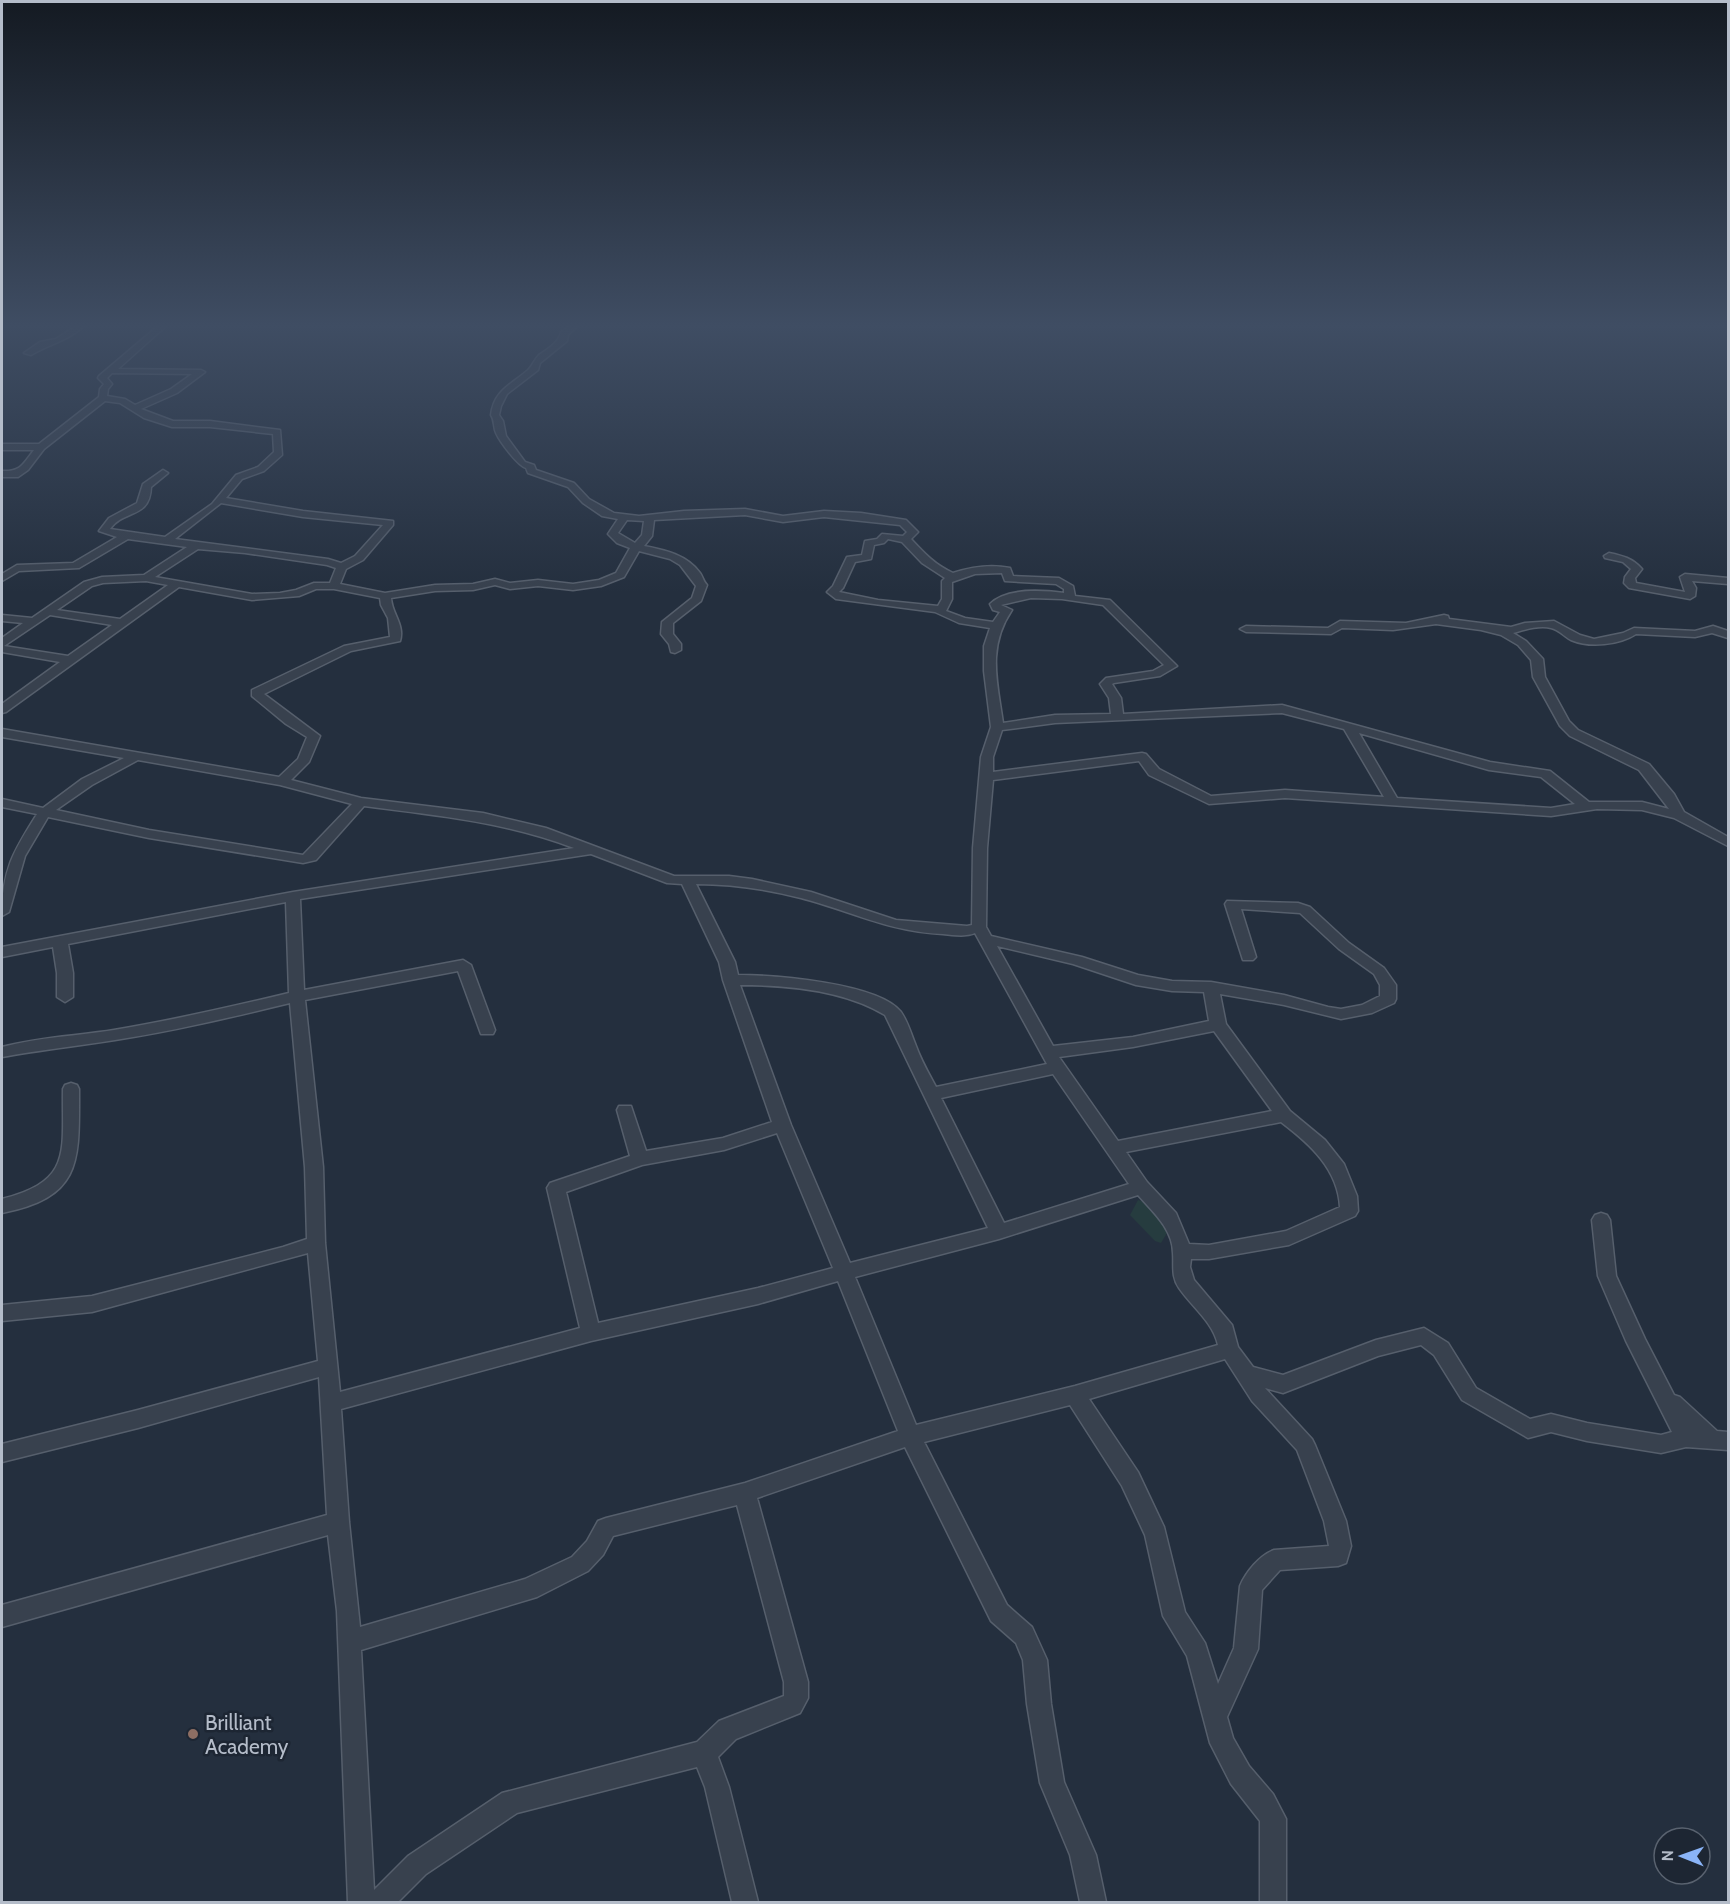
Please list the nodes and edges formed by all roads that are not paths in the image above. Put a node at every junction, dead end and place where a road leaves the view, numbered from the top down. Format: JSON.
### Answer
{"nodes":[{"id":1,"x":82,"y":415,"type":"edge"},
{"id":2,"x":145,"y":415,"type":"edge"},
{"id":3,"x":495,"y":415,"type":"edge"},
{"id":4,"x":2,"y":447,"type":"edge"},
{"id":5,"x":41,"y":447,"type":"junction"},
{"id":6,"x":163,"y":473,"type":"dead end"},
{"id":7,"x":2,"y":474,"type":"edge"},
{"id":8,"x":218,"y":500,"type":"junction"},
{"id":9,"x":624,"y":517,"type":"junction"},
{"id":10,"x":650,"y":517,"type":"junction"},
{"id":11,"x":126,"y":536,"type":"junction"},
{"id":12,"x":905,"y":539,"type":"junction"},
{"id":13,"x":167,"y":540,"type":"junction"},
{"id":14,"x":196,"y":546,"type":"junction"},
{"id":15,"x":637,"y":546,"type":"junction"},
{"id":16,"x":1610,"y":556,"type":"dead end"},
{"id":17,"x":75,"y":566,"type":"junction"},
{"id":18,"x":342,"y":567,"type":"junction"},
{"id":19,"x":951,"y":577,"type":"junction"},
{"id":20,"x":2,"y":578,"type":"edge"},
{"id":21,"x":146,"y":578,"type":"junction"},
{"id":22,"x":102,"y":580,"type":"junction"},
{"id":23,"x":1728,"y":580,"type":"edge"},
{"id":24,"x":175,"y":585,"type":"junction"},
{"id":25,"x":334,"y":586,"type":"junction"},
{"id":26,"x":385,"y":596,"type":"junction"},
{"id":27,"x":1069,"y":597,"type":"junction"},
{"id":28,"x":940,"y":609,"type":"junction"},
{"id":29,"x":49,"y":612,"type":"junction"},
{"id":30,"x":1453,"y":614,"type":"dead end"},
{"id":31,"x":2,"y":618,"type":"edge"},
{"id":32,"x":33,"y":621,"type":"junction"},
{"id":33,"x":1436,"y":621,"type":"junction"},
{"id":34,"x":121,"y":623,"type":"junction"},
{"id":35,"x":1477,"y":625,"type":"junction"},
{"id":36,"x":996,"y":626,"type":"junction"},
{"id":37,"x":1246,"y":629,"type":"dead end"},
{"id":38,"x":1728,"y":635,"type":"edge"},
{"id":39,"x":2,"y":643,"type":"edge"},
{"id":40,"x":2,"y":649,"type":"edge"},
{"id":41,"x":675,"y":650,"type":"dead end"},
{"id":42,"x":71,"y":660,"type":"junction"},
{"id":43,"x":2,"y":710,"type":"edge"},
{"id":44,"x":1117,"y":717,"type":"junction"},
{"id":45,"x":1349,"y":727,"type":"junction"},
{"id":46,"x":997,"y":728,"type":"junction"},
{"id":47,"x":2,"y":733,"type":"edge"},
{"id":48,"x":135,"y":757,"type":"junction"},
{"id":49,"x":987,"y":777,"type":"junction"},
{"id":50,"x":281,"y":781,"type":"junction"},
{"id":51,"x":361,"y":802,"type":"junction"},
{"id":52,"x":2,"y":803,"type":"edge"},
{"id":53,"x":1394,"y":803,"type":"junction"},
{"id":54,"x":1587,"y":807,"type":"junction"},
{"id":55,"x":44,"y":813,"type":"junction"},
{"id":56,"x":1679,"y":815,"type":"junction"},
{"id":57,"x":1728,"y":842,"type":"edge"},
{"id":58,"x":593,"y":851,"type":"junction"},
{"id":59,"x":688,"y":882,"type":"junction"},
{"id":60,"x":293,"y":896,"type":"junction"},
{"id":61,"x":2,"y":912,"type":"edge"},
{"id":62,"x":983,"y":933,"type":"junction"},
{"id":63,"x":60,"y":941,"type":"junction"},
{"id":64,"x":2,"y":952,"type":"edge"},
{"id":65,"x":1248,"y":957,"type":"dead end"},
{"id":66,"x":731,"y":980,"type":"junction"},
{"id":67,"x":1211,"y":987,"type":"junction"},
{"id":68,"x":297,"y":996,"type":"junction"},
{"id":69,"x":65,"y":997,"type":"dead end"},
{"id":70,"x":1218,"y":1025,"type":"junction"},
{"id":71,"x":487,"y":1030,"type":"dead end"},
{"id":72,"x":2,"y":1052,"type":"edge"},
{"id":73,"x":1054,"y":1060,"type":"junction"},
{"id":74,"x":71,"y":1089,"type":"dead end"},
{"id":75,"x":932,"y":1094,"type":"junction"},
{"id":76,"x":625,"y":1110,"type":"dead end"},
{"id":77,"x":1284,"y":1115,"type":"junction"},
{"id":78,"x":782,"y":1125,"type":"junction"},
{"id":79,"x":1114,"y":1148,"type":"junction"},
{"id":80,"x":640,"y":1159,"type":"junction"},
{"id":81,"x":1141,"y":1187,"type":"junction"},
{"id":82,"x":2,"y":1206,"type":"edge"},
{"id":83,"x":1601,"y":1220,"type":"dead end"},
{"id":84,"x":999,"y":1232,"type":"junction"},
{"id":85,"x":316,"y":1243,"type":"junction"},
{"id":86,"x":1183,"y":1251,"type":"junction"},
{"id":87,"x":844,"y":1272,"type":"junction"},
{"id":88,"x":2,"y":1313,"type":"edge"},
{"id":89,"x":591,"y":1333,"type":"junction"},
{"id":90,"x":1229,"y":1350,"type":"junction"},
{"id":91,"x":328,"y":1366,"type":"junction"},
{"id":92,"x":1246,"y":1374,"type":"junction"},
{"id":93,"x":1665,"y":1394,"type":"junction"},
{"id":94,"x":1075,"y":1395,"type":"junction"},
{"id":95,"x":330,"y":1403,"type":"junction"},
{"id":96,"x":910,"y":1436,"type":"junction"},
{"id":97,"x":1686,"y":1438,"type":"junction"},
{"id":98,"x":1719,"y":1440,"type":"edge"},
{"id":99,"x":2,"y":1453,"type":"edge"},
{"id":100,"x":745,"y":1493,"type":"junction"},
{"id":101,"x":338,"y":1522,"type":"junction"},
{"id":102,"x":2,"y":1616,"type":"edge"},
{"id":103,"x":349,"y":1642,"type":"junction"},
{"id":104,"x":1215,"y":1716,"type":"junction"},
{"id":105,"x":704,"y":1753,"type":"junction"},
{"id":106,"x":361,"y":1902,"type":"edge"},
{"id":107,"x":380,"y":1902,"type":"edge"},
{"id":108,"x":746,"y":1902,"type":"edge"},
{"id":109,"x":1093,"y":1902,"type":"edge"},
{"id":110,"x":1273,"y":1902,"type":"edge"}],
"edges":[{"from":1,"to":5,"type":"street"},
{"from":2,"to":8,"type":"street"},
{"from":3,"to":9,"type":"street"},
{"from":4,"to":5,"type":"street"},
{"from":5,"to":7,"type":"street"},
{"from":6,"to":11,"type":"street"},
{"from":8,"to":13,"type":"street"},
{"from":8,"to":18,"type":"street"},
{"from":9,"to":10,"type":"street"},
{"from":9,"to":15,"type":"street"},
{"from":10,"to":12,"type":"street"},
{"from":10,"to":15,"type":"street"},
{"from":11,"to":13,"type":"street"},
{"from":11,"to":17,"type":"street"},
{"from":12,"to":19,"type":"street"},
{"from":12,"to":28,"type":"street"},
{"from":13,"to":14,"type":"street"},
{"from":14,"to":18,"type":"street"},
{"from":14,"to":21,"type":"street"},
{"from":15,"to":26,"type":"street"},
{"from":15,"to":41,"type":"street"},
{"from":16,"to":23,"type":"street"},
{"from":17,"to":20,"type":"street"},
{"from":17,"to":22,"type":"street"},
{"from":18,"to":25,"type":"street"},
{"from":19,"to":27,"type":"street"},
{"from":19,"to":28,"type":"street"},
{"from":21,"to":22,"type":"street"},
{"from":21,"to":24,"type":"street"},
{"from":22,"to":29,"type":"street"},
{"from":24,"to":25,"type":"street"},
{"from":24,"to":34,"type":"street"},
{"from":25,"to":26,"type":"street"},
{"from":26,"to":50,"type":"street"},
{"from":27,"to":36,"type":"street"},
{"from":27,"to":44,"type":"street"},
{"from":28,"to":36,"type":"street"},
{"from":29,"to":32,"type":"street"},
{"from":29,"to":34,"type":"street"},
{"from":30,"to":33,"type":"street"},
{"from":31,"to":32,"type":"street"},
{"from":32,"to":39,"type":"street"},
{"from":33,"to":35,"type":"street"},
{"from":33,"to":37,"type":"street"},
{"from":34,"to":42,"type":"street"},
{"from":35,"to":38,"type":"street"},
{"from":35,"to":56,"type":"street"},
{"from":36,"to":46,"type":"street"},
{"from":40,"to":42,"type":"street"},
{"from":42,"to":43,"type":"street"},
{"from":44,"to":45,"type":"street"},
{"from":44,"to":46,"type":"street"},
{"from":45,"to":53,"type":"street"},
{"from":45,"to":54,"type":"street"},
{"from":46,"to":49,"type":"street"},
{"from":47,"to":48,"type":"street"},
{"from":48,"to":50,"type":"street"},
{"from":48,"to":55,"type":"street"},
{"from":49,"to":53,"type":"street"},
{"from":49,"to":62,"type":"street"},
{"from":50,"to":51,"type":"street"},
{"from":51,"to":55,"type":"street"},
{"from":51,"to":58,"type":"street"},
{"from":52,"to":55,"type":"street"},
{"from":53,"to":54,"type":"street"},
{"from":54,"to":56,"type":"street"},
{"from":55,"to":61,"type":"street"},
{"from":56,"to":57,"type":"street"},
{"from":58,"to":59,"type":"street"},
{"from":58,"to":60,"type":"street"},
{"from":59,"to":62,"type":"street"},
{"from":59,"to":66,"type":"street"},
{"from":60,"to":63,"type":"street"},
{"from":60,"to":68,"type":"street"},
{"from":62,"to":67,"type":"street"},
{"from":62,"to":73,"type":"street"},
{"from":63,"to":64,"type":"street"},
{"from":63,"to":69,"type":"street"},
{"from":65,"to":67,"type":"street"},
{"from":66,"to":75,"type":"street"},
{"from":66,"to":78,"type":"street"},
{"from":67,"to":70,"type":"street"},
{"from":68,"to":71,"type":"street"},
{"from":68,"to":72,"type":"street"},
{"from":68,"to":85,"type":"street"},
{"from":70,"to":73,"type":"street"},
{"from":70,"to":77,"type":"street"},
{"from":73,"to":75,"type":"street"},
{"from":73,"to":79,"type":"street"},
{"from":74,"to":82,"type":"street"},
{"from":75,"to":84,"type":"street"},
{"from":76,"to":80,"type":"street"},
{"from":77,"to":79,"type":"street"},
{"from":77,"to":86,"type":"street"},
{"from":78,"to":80,"type":"street"},
{"from":78,"to":87,"type":"street"},
{"from":79,"to":81,"type":"street"},
{"from":80,"to":89,"type":"street"},
{"from":81,"to":84,"type":"street"},
{"from":81,"to":86,"type":"street"},
{"from":83,"to":93,"type":"street"},
{"from":84,"to":87,"type":"street"},
{"from":85,"to":88,"type":"street"},
{"from":85,"to":91,"type":"street"},
{"from":86,"to":90,"type":"street"},
{"from":87,"to":89,"type":"street"},
{"from":87,"to":96,"type":"street"},
{"from":89,"to":95,"type":"street"},
{"from":90,"to":92,"type":"street"},
{"from":90,"to":94,"type":"street"},
{"from":91,"to":95,"type":"street"},
{"from":91,"to":99,"type":"street"},
{"from":92,"to":97,"type":"street"},
{"from":92,"to":104,"type":"street"},
{"from":93,"to":97,"type":"street"},
{"from":93,"to":98,"type":"street"},
{"from":94,"to":96,"type":"street"},
{"from":94,"to":104,"type":"street"},
{"from":95,"to":101,"type":"street"},
{"from":96,"to":100,"type":"street"},
{"from":96,"to":109,"type":"street"},
{"from":97,"to":98,"type":"street"},
{"from":100,"to":103,"type":"street"},
{"from":100,"to":105,"type":"street"},
{"from":101,"to":102,"type":"street"},
{"from":101,"to":103,"type":"street"},
{"from":103,"to":106,"type":"street"},
{"from":104,"to":110,"type":"street"},
{"from":105,"to":107,"type":"street"},
{"from":105,"to":108,"type":"street"}]}
